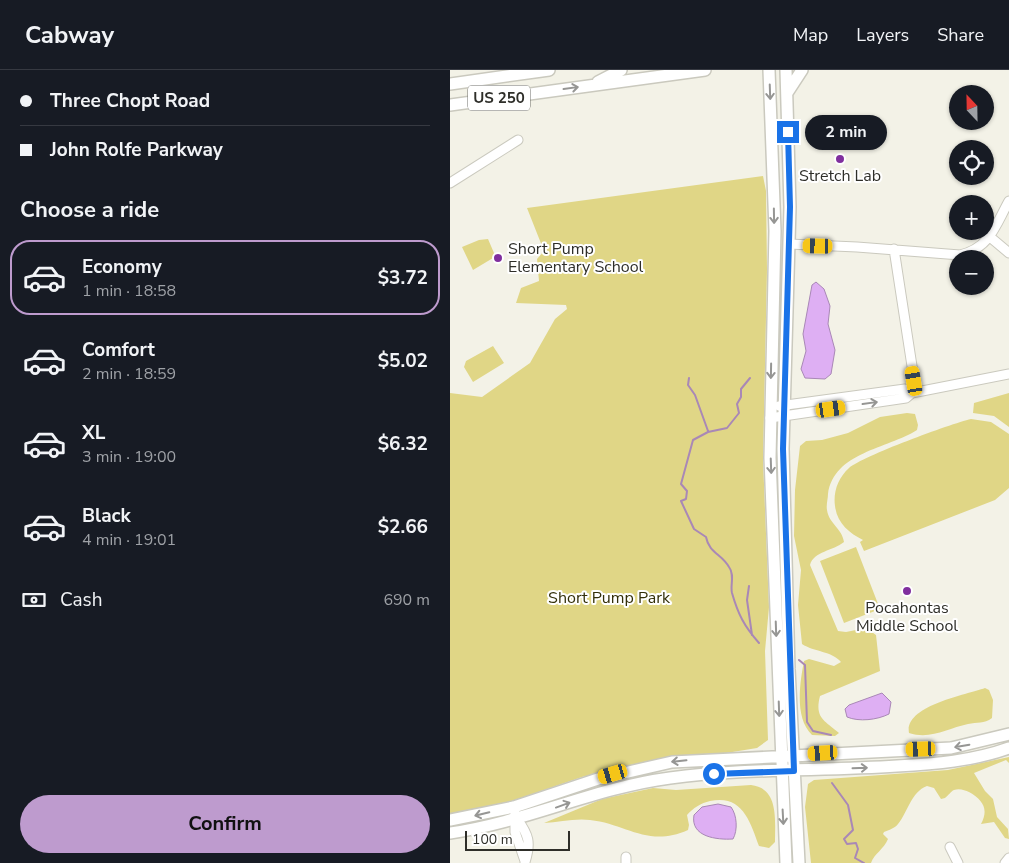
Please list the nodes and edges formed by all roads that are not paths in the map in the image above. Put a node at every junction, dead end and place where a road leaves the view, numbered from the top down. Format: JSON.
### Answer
{"nodes":[{"id":1,"x":549,"y":70,"type":"edge"},
{"id":2,"x":621,"y":70,"type":"edge"},
{"id":3,"x":705,"y":70,"type":"edge"},
{"id":4,"x":770,"y":70,"type":"edge"},
{"id":5,"x":786,"y":70,"type":"edge"},
{"id":6,"x":802,"y":70,"type":"edge"},
{"id":7,"x":450,"y":84,"type":"edge"},
{"id":8,"x":595,"y":85,"type":"junction"},
{"id":9,"x":787,"y":93,"type":"junction"},
{"id":10,"x":450,"y":105,"type":"edge"},
{"id":11,"x":518,"y":140,"type":"dead end"},
{"id":12,"x":450,"y":183,"type":"edge"},
{"id":13,"x":1009,"y":201,"type":"edge"},
{"id":14,"x":994,"y":229,"type":"edge"},
{"id":15,"x":987,"y":240,"type":"edge"},
{"id":16,"x":994,"y":240,"type":"edge"},
{"id":17,"x":789,"y":244,"type":"junction"},
{"id":18,"x":894,"y":250,"type":"junction"},
{"id":19,"x":1009,"y":253,"type":"edge"},
{"id":20,"x":1009,"y":374,"type":"edge"},
{"id":21,"x":914,"y":393,"type":"junction"},
{"id":22,"x":784,"y":411,"type":"junction"},
{"id":23,"x":770,"y":412,"type":"junction"},
{"id":24,"x":1009,"y":734,"type":"edge"},
{"id":25,"x":1009,"y":748,"type":"edge"},
{"id":26,"x":794,"y":754,"type":"junction"},
{"id":27,"x":780,"y":756,"type":"junction"},
{"id":28,"x":794,"y":771,"type":"junction"},
{"id":29,"x":781,"y":772,"type":"junction"},
{"id":30,"x":514,"y":807,"type":"junction"},
{"id":31,"x":517,"y":819,"type":"junction"},
{"id":32,"x":450,"y":820,"type":"edge"},
{"id":33,"x":450,"y":833,"type":"edge"},
{"id":34,"x":950,"y":847,"type":"dead end"},
{"id":35,"x":1009,"y":858,"type":"edge"},
{"id":36,"x":525,"y":862,"type":"edge"},
{"id":37,"x":786,"y":863,"type":"edge"},
{"id":38,"x":799,"y":863,"type":"edge"},
{"id":39,"x":958,"y":863,"type":"edge"},
{"id":40,"x":1005,"y":863,"type":"edge"}],
"edges":[{"from":1,"to":7,"type":"main road","number":"US 250"},
{"from":2,"to":8,"type":"main road"},
{"from":3,"to":8,"type":"main road","number":"US 250"},
{"from":4,"to":23,"type":"main road","one_way":true},
{"from":5,"to":9,"type":"main road"},
{"from":6,"to":9,"type":"main road"},
{"from":10,"to":8,"type":"main road","number":"US 250","one_way":true},
{"from":9,"to":17,"type":"main road"},
{"from":11,"to":12,"type":"street"},
{"from":13,"to":14,"type":"street"},
{"from":15,"to":18,"type":"street"},
{"from":16,"to":19,"type":"street"},
{"from":17,"to":18,"type":"street"},
{"from":17,"to":22,"type":"main road"},
{"from":18,"to":21,"type":"street"},
{"from":20,"to":21,"type":"street"},
{"from":21,"to":22,"type":"street"},
{"from":22,"to":23,"type":"street"},
{"from":22,"to":26,"type":"main road"},
{"from":23,"to":27,"type":"main road","one_way":true},
{"from":24,"to":26,"type":"main road","one_way":true},
{"from":28,"to":25,"type":"main road","one_way":true},
{"from":26,"to":27,"type":"main road"},
{"from":26,"to":28,"type":"main road"},
{"from":27,"to":29,"type":"main road"},
{"from":27,"to":30,"type":"main road","one_way":true},
{"from":28,"to":29,"type":"main road"},
{"from":28,"to":38,"type":"main road"},
{"from":31,"to":29,"type":"main road","one_way":true},
{"from":29,"to":37,"type":"main road","one_way":true},
{"from":30,"to":31,"type":"street"},
{"from":30,"to":32,"type":"main road","one_way":true},
{"from":31,"to":33,"type":"main road"},
{"from":31,"to":36,"type":"street"},
{"from":34,"to":39,"type":"street"},
{"from":35,"to":40,"type":"street"}]}
